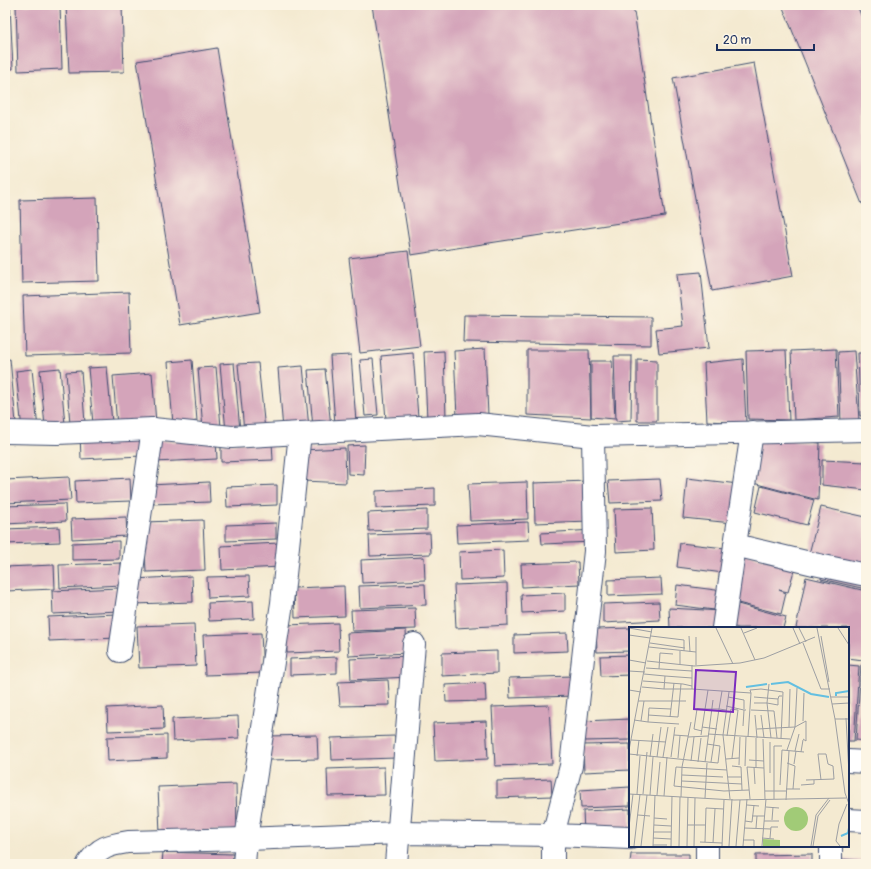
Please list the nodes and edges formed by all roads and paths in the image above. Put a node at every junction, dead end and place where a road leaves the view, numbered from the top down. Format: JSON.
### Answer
{"nodes":[{"id":1,"x":153,"y":429,"type":"junction"},
{"id":2,"x":866,"y":430,"type":"edge"},
{"id":3,"x":5,"y":432,"type":"edge"},
{"id":4,"x":752,"y":432,"type":"junction"},
{"id":5,"x":300,"y":433,"type":"junction"},
{"id":6,"x":593,"y":436,"type":"junction"},
{"id":7,"x":735,"y":545,"type":"junction"},
{"id":8,"x":866,"y":575,"type":"edge"},
{"id":9,"x":723,"y":627,"type":"edge"},
{"id":10,"x":414,"y":644,"type":"dead end"},
{"id":11,"x":120,"y":650,"type":"dead end"},
{"id":12,"x":849,"y":760,"type":"edge"},
{"id":13,"x":866,"y":762,"type":"edge"},
{"id":14,"x":849,"y":820,"type":"edge"},
{"id":15,"x":866,"y":821,"type":"edge"},
{"id":16,"x":398,"y":832,"type":"junction"},
{"id":17,"x":553,"y":835,"type":"junction"},
{"id":18,"x":629,"y":838,"type":"edge"},
{"id":19,"x":246,"y":839,"type":"junction"},
{"id":20,"x":707,"y":847,"type":"edge"},
{"id":21,"x":831,"y":847,"type":"edge"},
{"id":22,"x":88,"y":864,"type":"edge"},
{"id":23,"x":244,"y":864,"type":"edge"},
{"id":24,"x":396,"y":864,"type":"edge"},
{"id":25,"x":552,"y":864,"type":"edge"},
{"id":26,"x":706,"y":864,"type":"edge"},
{"id":27,"x":831,"y":864,"type":"edge"}],
"edges":[{"from":1,"to":3,"type":"street"},
{"from":1,"to":5,"type":"street"},
{"from":1,"to":11,"type":"street"},
{"from":2,"to":4,"type":"street"},
{"from":4,"to":6,"type":"street"},
{"from":4,"to":7,"type":"street"},
{"from":5,"to":6,"type":"street"},
{"from":5,"to":19,"type":"street"},
{"from":6,"to":17,"type":"street"},
{"from":7,"to":8,"type":"street"},
{"from":7,"to":9,"type":"street"},
{"from":10,"to":16,"type":"street"},
{"from":12,"to":13,"type":"street"},
{"from":14,"to":15,"type":"street"},
{"from":16,"to":17,"type":"street"},
{"from":16,"to":19,"type":"street"},
{"from":16,"to":24,"type":"street"},
{"from":17,"to":18,"type":"street"},
{"from":17,"to":25,"type":"street"},
{"from":19,"to":22,"type":"street"},
{"from":19,"to":23,"type":"street"},
{"from":20,"to":26,"type":"street"},
{"from":21,"to":27,"type":"street"}]}
